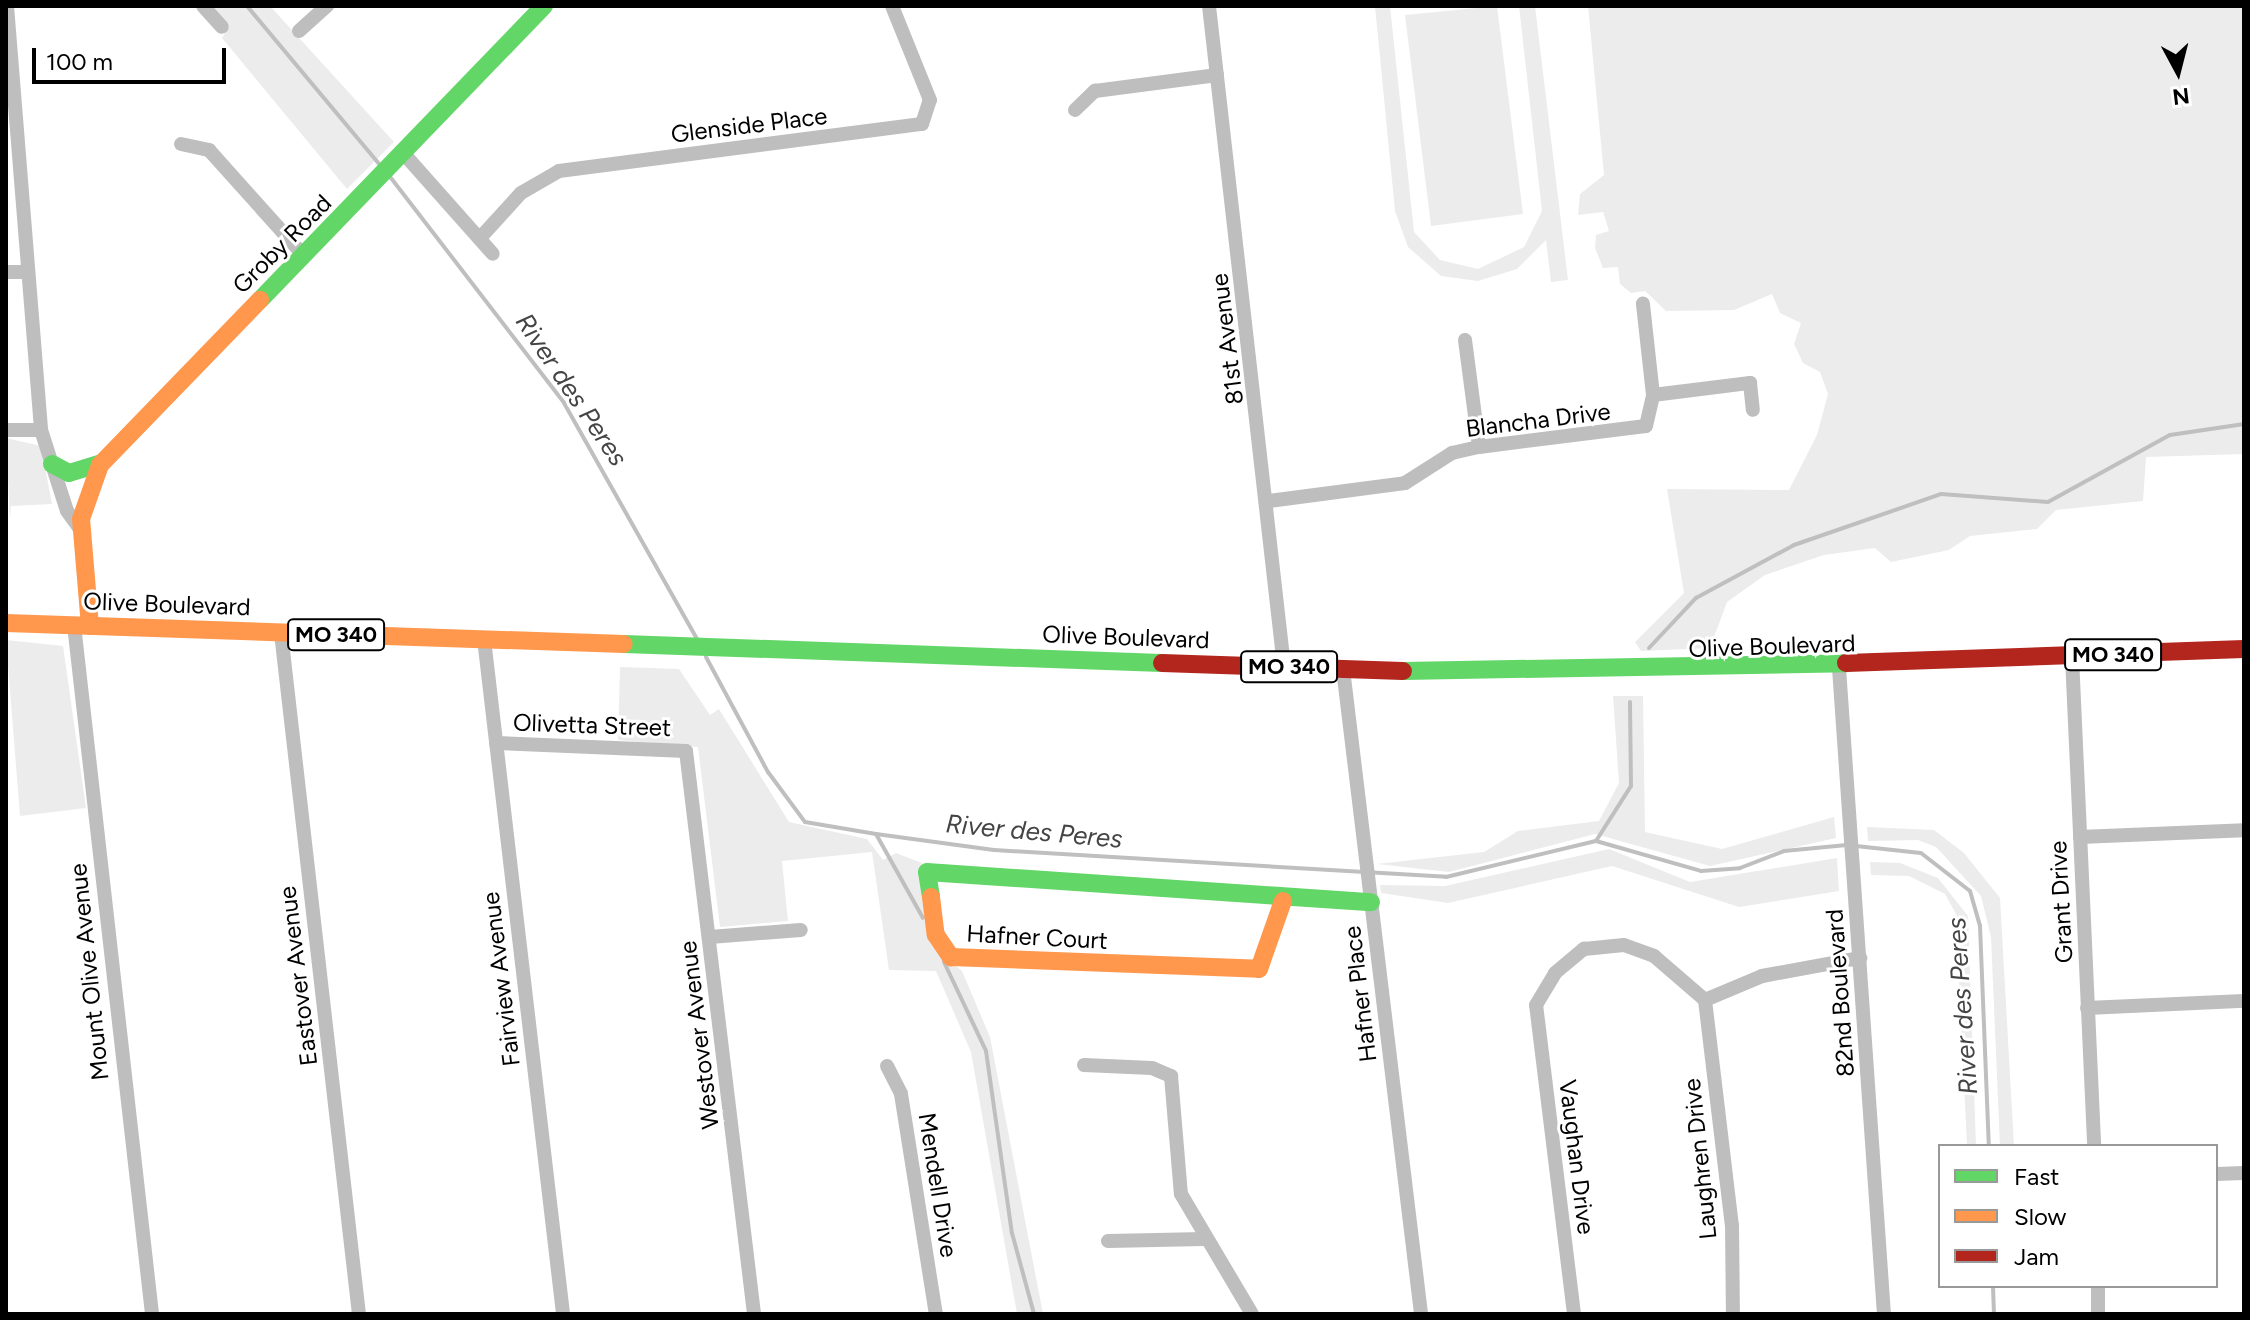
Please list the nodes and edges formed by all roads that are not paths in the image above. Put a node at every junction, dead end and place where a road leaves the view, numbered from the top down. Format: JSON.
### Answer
{"nodes":[{"id":1,"x":7,"y":6,"type":"edge"},
{"id":2,"x":203,"y":6,"type":"edge"},
{"id":3,"x":327,"y":6,"type":"edge"},
{"id":4,"x":544,"y":6,"type":"edge"},
{"id":5,"x":892,"y":6,"type":"edge"},
{"id":6,"x":1209,"y":6,"type":"edge"},
{"id":7,"x":222,"y":27,"type":"dead end"},
{"id":8,"x":299,"y":31,"type":"dead end"},
{"id":9,"x":1217,"y":75,"type":"junction"},
{"id":10,"x":1075,"y":110,"type":"dead end"},
{"id":11,"x":8,"y":116,"type":"edge"},
{"id":12,"x":927,"y":117,"type":"junction"},
{"id":13,"x":940,"y":126,"type":"dead end"},
{"id":14,"x":181,"y":144,"type":"dead end"},
{"id":15,"x":402,"y":159,"type":"junction"},
{"id":16,"x":480,"y":238,"type":"junction"},
{"id":17,"x":493,"y":254,"type":"dead end"},
{"id":18,"x":304,"y":256,"type":"junction"},
{"id":19,"x":6,"y":272,"type":"edge"},
{"id":20,"x":27,"y":272,"type":"junction"},
{"id":21,"x":1643,"y":304,"type":"dead end"},
{"id":22,"x":1465,"y":340,"type":"dead end"},
{"id":23,"x":1653,"y":395,"type":"junction"},
{"id":24,"x":1753,"y":410,"type":"dead end"},
{"id":25,"x":6,"y":430,"type":"edge"},
{"id":26,"x":41,"y":430,"type":"junction"},
{"id":27,"x":1479,"y":447,"type":"junction"},
{"id":28,"x":102,"y":463,"type":"junction"},
{"id":29,"x":52,"y":464,"type":"junction"},
{"id":30,"x":1269,"y":501,"type":"junction"},
{"id":31,"x":80,"y":529,"type":"junction"},
{"id":32,"x":6,"y":623,"type":"edge"},
{"id":33,"x":82,"y":625,"type":"junction"},
{"id":34,"x":281,"y":633,"type":"junction"},
{"id":35,"x":484,"y":639,"type":"junction"},
{"id":36,"x":2244,"y":649,"type":"edge"},
{"id":37,"x":2072,"y":657,"type":"junction"},
{"id":38,"x":1284,"y":666,"type":"junction"},
{"id":39,"x":1839,"y":668,"type":"junction"},
{"id":40,"x":1343,"y":669,"type":"junction"},
{"id":41,"x":496,"y":743,"type":"junction"},
{"id":42,"x":686,"y":751,"type":"joint"},
{"id":43,"x":2244,"y":830,"type":"edge"},
{"id":44,"x":2080,"y":837,"type":"junction"},
{"id":45,"x":1370,"y":897,"type":"junction"},
{"id":46,"x":1283,"y":901,"type":"junction"},
{"id":47,"x":801,"y":930,"type":"dead end"},
{"id":48,"x":710,"y":937,"type":"junction"},
{"id":49,"x":1860,"y":958,"type":"junction"},
{"id":50,"x":1705,"y":1000,"type":"junction"},
{"id":51,"x":2244,"y":1001,"type":"edge"},
{"id":52,"x":2087,"y":1008,"type":"junction"},
{"id":53,"x":1084,"y":1065,"type":"dead end"},
{"id":54,"x":1182,"y":1065,"type":"dead end"},
{"id":55,"x":887,"y":1066,"type":"dead end"},
{"id":56,"x":1171,"y":1076,"type":"junction"},
{"id":57,"x":2094,"y":1144,"type":"edge"},
{"id":58,"x":2244,"y":1173,"type":"edge"},
{"id":59,"x":2218,"y":1174,"type":"edge"},
{"id":60,"x":1204,"y":1239,"type":"junction"},
{"id":61,"x":1108,"y":1241,"type":"dead end"},
{"id":62,"x":2098,"y":1288,"type":"edge"},
{"id":63,"x":152,"y":1314,"type":"edge"},
{"id":64,"x":359,"y":1314,"type":"edge"},
{"id":65,"x":563,"y":1314,"type":"edge"},
{"id":66,"x":754,"y":1314,"type":"edge"},
{"id":67,"x":936,"y":1314,"type":"edge"},
{"id":68,"x":1252,"y":1314,"type":"edge"},
{"id":69,"x":1421,"y":1314,"type":"edge"},
{"id":70,"x":1574,"y":1314,"type":"edge"},
{"id":71,"x":1733,"y":1314,"type":"edge"},
{"id":72,"x":1884,"y":1314,"type":"edge"},
{"id":73,"x":2098,"y":1314,"type":"edge"}],
"edges":[{"from":1,"to":11,"type":"street","name":"Mount Olive Avenue"},
{"from":2,"to":7,"type":"street"},
{"from":3,"to":8,"type":"street"},
{"from":4,"to":15,"type":"main road","name":"Groby Road"},
{"from":5,"to":12,"type":"street"},
{"from":6,"to":9,"type":"street","name":"81st Avenue"},
{"from":9,"to":10,"type":"street"},
{"from":9,"to":30,"type":"street","name":"81st Avenue"},
{"from":11,"to":20,"type":"street","name":"Mount Olive Avenue"},
{"from":12,"to":13,"type":"street"},
{"from":12,"to":16,"type":"street","name":"Glenside Place"},
{"from":14,"to":18,"type":"street"},
{"from":15,"to":16,"type":"street"},
{"from":15,"to":18,"type":"main road","name":"Groby Road"},
{"from":16,"to":17,"type":"street"},
{"from":18,"to":28,"type":"main road","name":"Groby Road"},
{"from":19,"to":20,"type":"street"},
{"from":20,"to":26,"type":"street","name":"Mount Olive Avenue"},
{"from":21,"to":23,"type":"street"},
{"from":22,"to":27,"type":"street"},
{"from":23,"to":24,"type":"street"},
{"from":23,"to":27,"type":"street","name":"Blancha Drive"},
{"from":25,"to":26,"type":"street"},
{"from":26,"to":29,"type":"street","name":"Mount Olive Avenue"},
{"from":27,"to":30,"type":"street","name":"Blancha Drive"},
{"from":28,"to":29,"type":"main road"},
{"from":28,"to":31,"type":"main road","name":"Groby Road"},
{"from":29,"to":31,"type":"street","name":"Mount Olive Avenue"},
{"from":30,"to":38,"type":"street","name":"81st Avenue"},
{"from":31,"to":33,"type":"main road","name":"Mount Olive Avenue"},
{"from":32,"to":33,"type":"main road","name":"Olive Boulevard","number":"MO 340"},
{"from":33,"to":34,"type":"main road","name":"Olive Boulevard","number":"MO 340"},
{"from":33,"to":63,"type":"street","name":"Mount Olive Avenue"},
{"from":34,"to":35,"type":"main road","name":"Olive Boulevard","number":"MO 340"},
{"from":34,"to":64,"type":"street","name":"Eastover Avenue"},
{"from":35,"to":38,"type":"main road","name":"Olive Boulevard","number":"MO 340"},
{"from":35,"to":41,"type":"street","name":"Fairview Avenue"},
{"from":36,"to":37,"type":"main road","name":"Olive Boulevard","number":"MO 340"},
{"from":37,"to":39,"type":"main road","name":"Olive Boulevard","number":"MO 340"},
{"from":37,"to":44,"type":"street","name":"Grant Drive"},
{"from":38,"to":40,"type":"main road","name":"Olive Boulevard","number":"MO 340"},
{"from":39,"to":40,"type":"main road","name":"Olive Boulevard","number":"MO 340"},
{"from":39,"to":49,"type":"street","name":"82nd Boulevard"},
{"from":40,"to":45,"type":"street","name":"Hafner Place"},
{"from":41,"to":42,"type":"street","name":"Olivetta Street"},
{"from":41,"to":65,"type":"street","name":"Fairview Avenue"},
{"from":42,"to":48,"type":"street","name":"Westover Avenue"},
{"from":43,"to":44,"type":"street"},
{"from":44,"to":52,"type":"street","name":"Grant Drive"},
{"from":45,"to":46,"type":"main road","name":"Hafner Court"},
{"from":45,"to":69,"type":"street","name":"Hafner Place"},
{"from":46,"to":46,"type":"main road","name":"Hafner Court"},
{"from":47,"to":48,"type":"street"},
{"from":48,"to":66,"type":"street","name":"Westover Avenue"},
{"from":49,"to":50,"type":"street"},
{"from":49,"to":72,"type":"street","name":"82nd Boulevard"},
{"from":50,"to":70,"type":"street","name":"Vaughan Drive"},
{"from":50,"to":71,"type":"street","name":"Laughren Drive"},
{"from":51,"to":52,"type":"street"},
{"from":52,"to":57,"type":"street","name":"Grant Drive"},
{"from":53,"to":56,"type":"street"},
{"from":54,"to":56,"type":"street"},
{"from":55,"to":67,"type":"street","name":"Mendell Drive"},
{"from":56,"to":60,"type":"street"},
{"from":58,"to":59,"type":"street"},
{"from":60,"to":61,"type":"street"},
{"from":60,"to":68,"type":"street"},
{"from":62,"to":73,"type":"street"}]}
